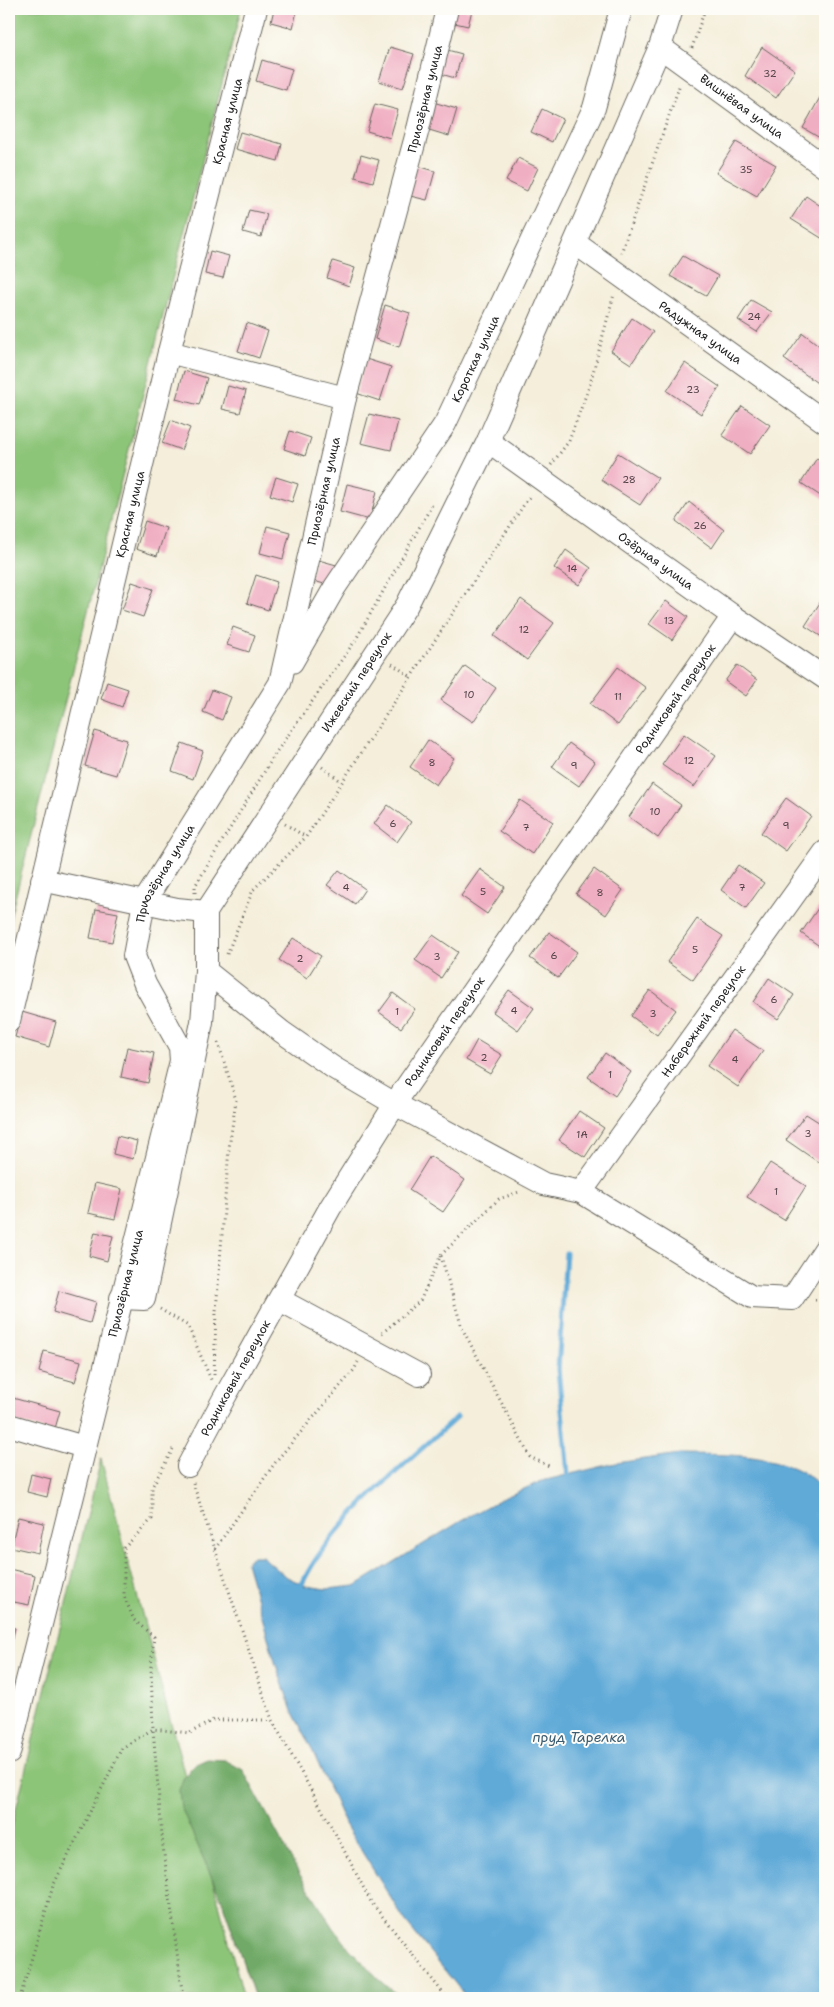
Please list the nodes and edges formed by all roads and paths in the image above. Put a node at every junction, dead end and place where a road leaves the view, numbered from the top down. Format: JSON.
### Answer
{"nodes":[{"id":1,"x":256,"y":9,"type":"edge"},
{"id":2,"x":447,"y":9,"type":"edge"},
{"id":3,"x":620,"y":9,"type":"edge"},
{"id":4,"x":672,"y":9,"type":"edge"},
{"id":5,"x":705,"y":9,"type":"edge"},
{"id":6,"x":660,"y":47,"type":"junction"},
{"id":7,"x":686,"y":66,"type":"junction"},
{"id":8,"x":825,"y":167,"type":"edge"},
{"id":9,"x":574,"y":242,"type":"junction"},
{"id":10,"x":619,"y":275,"type":"junction"},
{"id":11,"x":170,"y":352,"type":"junction"},
{"id":12,"x":345,"y":398,"type":"junction"},
{"id":13,"x":825,"y":422,"type":"edge"},
{"id":14,"x":488,"y":441,"type":"junction"},
{"id":15,"x":541,"y":479,"type":"junction"},
{"id":16,"x":436,"y":498,"type":"dead end"},
{"id":17,"x":733,"y":616,"type":"junction"},
{"id":18,"x":825,"y":678,"type":"edge"},
{"id":19,"x":280,"y":683,"type":"junction"},
{"id":20,"x":270,"y":814,"type":"junction"},
{"id":21,"x":306,"y":837,"type":"junction"},
{"id":22,"x":825,"y":852,"type":"edge"},
{"id":23,"x":42,"y":880,"type":"junction"},
{"id":24,"x":144,"y":902,"type":"junction"},
{"id":25,"x":206,"y":912,"type":"junction"},
{"id":26,"x":211,"y":975,"type":"junction"},
{"id":27,"x":9,"y":1021,"type":"edge"},
{"id":28,"x":217,"y":1036,"type":"dead end"},
{"id":29,"x":395,"y":1104,"type":"junction"},
{"id":30,"x":581,"y":1192,"type":"junction"},
{"id":31,"x":825,"y":1248,"type":"edge"},
{"id":32,"x":441,"y":1256,"type":"dead end"},
{"id":33,"x":122,"y":1298,"type":"junction"},
{"id":34,"x":144,"y":1299,"type":"junction"},
{"id":35,"x":280,"y":1300,"type":"junction"},
{"id":36,"x":419,"y":1375,"type":"dead end"},
{"id":37,"x":9,"y":1425,"type":"edge"},
{"id":38,"x":84,"y":1447,"type":"junction"},
{"id":39,"x":173,"y":1448,"type":"dead end"},
{"id":40,"x":188,"y":1466,"type":"joint"},
{"id":41,"x":549,"y":1466,"type":"dead end"},
{"id":42,"x":272,"y":1720,"type":"junction"},
{"id":43,"x":153,"y":1729,"type":"junction"},
{"id":44,"x":9,"y":1753,"type":"edge"},
{"id":45,"x":20,"y":1998,"type":"edge"},
{"id":46,"x":183,"y":1998,"type":"edge"},
{"id":47,"x":447,"y":1998,"type":"edge"}],
"edges":[{"from":1,"to":11,"type":"street","name":"Красная улица"},
{"from":2,"to":12,"type":"street","name":"Приозёрная улица"},
{"from":3,"to":19,"type":"street","name":"Короткая улица"},
{"from":4,"to":6,"type":"street","name":"Ижевский переулок"},
{"from":5,"to":7,"type":"path"},
{"from":6,"to":7,"type":"street","name":"Вишнёвая улица"},
{"from":6,"to":9,"type":"street","name":"Ижевский переулок"},
{"from":7,"to":8,"type":"street","name":"Вишнёвая улица"},
{"from":7,"to":10,"type":"path"},
{"from":9,"to":10,"type":"street","name":"Радужная улица"},
{"from":9,"to":14,"type":"street","name":"Ижевский переулок"},
{"from":10,"to":13,"type":"street","name":"Радужная улица"},
{"from":10,"to":15,"type":"path"},
{"from":11,"to":12,"type":"street"},
{"from":11,"to":23,"type":"street","name":"Красная улица"},
{"from":12,"to":19,"type":"street","name":"Приозёрная улица"},
{"from":14,"to":15,"type":"street","name":"Озёрная улица"},
{"from":14,"to":20,"type":"street","name":"Ижевский переулок"},
{"from":15,"to":17,"type":"street","name":"Озёрная улица"},
{"from":15,"to":21,"type":"path"},
{"from":16,"to":25,"type":"path"},
{"from":17,"to":18,"type":"street","name":"Озёрная улица"},
{"from":17,"to":29,"type":"street","name":"Родниковый переулок"},
{"from":19,"to":24,"type":"street","name":"Приозёрная улица"},
{"from":20,"to":21,"type":"path"},
{"from":20,"to":25,"type":"street","name":"Ижевский переулок"},
{"from":21,"to":26,"type":"path"},
{"from":22,"to":30,"type":"street","name":"Набережный переулок"},
{"from":23,"to":24,"type":"street"},
{"from":23,"to":27,"type":"street","name":"Красная улица"},
{"from":24,"to":25,"type":"street"},
{"from":24,"to":33,"type":"street","name":"Приозёрная улица"},
{"from":25,"to":26,"type":"street"},
{"from":26,"to":29,"type":"street"},
{"from":26,"to":34,"type":"street"},
{"from":28,"to":34,"type":"path"},
{"from":29,"to":30,"type":"street"},
{"from":29,"to":35,"type":"street","name":"Родниковый переулок"},
{"from":30,"to":31,"type":"street"},
{"from":32,"to":41,"type":"path"},
{"from":33,"to":34,"type":"street"},
{"from":33,"to":38,"type":"street","name":"Приозёрная улица"},
{"from":35,"to":36,"type":"street"},
{"from":35,"to":40,"type":"street","name":"Родниковый переулок"},
{"from":37,"to":38,"type":"street"},
{"from":38,"to":44,"type":"street","name":"Приозёрная улица"},
{"from":39,"to":43,"type":"path"},
{"from":40,"to":42,"type":"path"},
{"from":42,"to":43,"type":"path"},
{"from":42,"to":47,"type":"path"},
{"from":43,"to":45,"type":"path"},
{"from":43,"to":46,"type":"path"}]}
